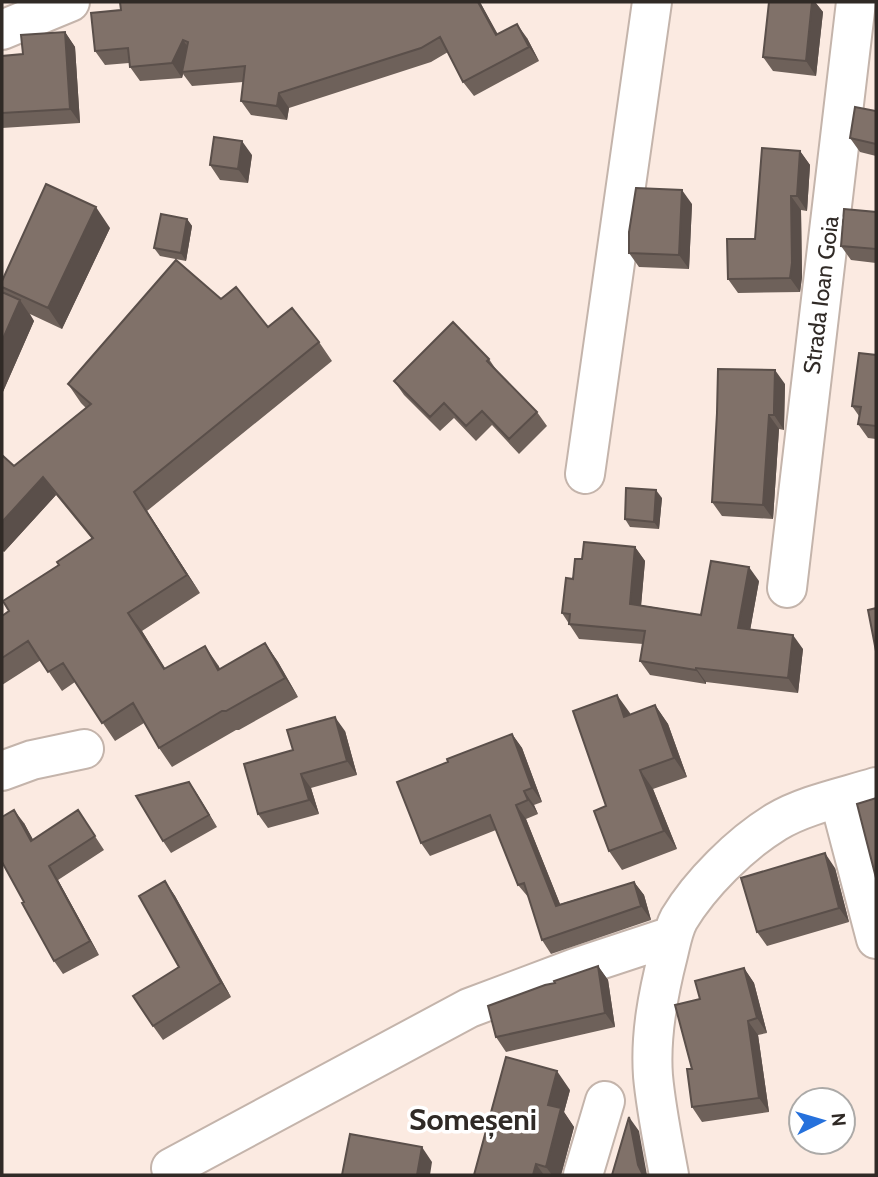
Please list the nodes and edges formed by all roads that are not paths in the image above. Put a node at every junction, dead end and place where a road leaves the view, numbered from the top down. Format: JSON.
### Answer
{"nodes":[{"id":1,"x":70,"y":2,"type":"edge"},
{"id":2,"x":652,"y":2,"type":"edge"},
{"id":3,"x":856,"y":2,"type":"edge"},
{"id":4,"x":2,"y":30,"type":"edge"},
{"id":5,"x":585,"y":474,"type":"dead end"},
{"id":6,"x":787,"y":588,"type":"dead end"},
{"id":7,"x":83,"y":749,"type":"dead end"},
{"id":8,"x":2,"y":771,"type":"edge"},
{"id":9,"x":876,"y":787,"type":"edge"},
{"id":10,"x":839,"y":798,"type":"junction"},
{"id":11,"x":672,"y":936,"type":"junction"},
{"id":12,"x":876,"y":939,"type":"edge"},
{"id":13,"x":605,"y":1101,"type":"dead end"},
{"id":14,"x":171,"y":1168,"type":"dead end"},
{"id":15,"x":583,"y":1175,"type":"edge"},
{"id":16,"x":669,"y":1175,"type":"edge"}],
"edges":[{"from":1,"to":4,"type":"street"},
{"from":2,"to":5,"type":"street"},
{"from":3,"to":6,"type":"street","name":"Strada Ioan Goia"},
{"from":7,"to":8,"type":"street"},
{"from":9,"to":10,"type":"street"},
{"from":10,"to":11,"type":"street"},
{"from":10,"to":12,"type":"street"},
{"from":11,"to":14,"type":"street"},
{"from":11,"to":16,"type":"street"},
{"from":13,"to":15,"type":"street"}]}
